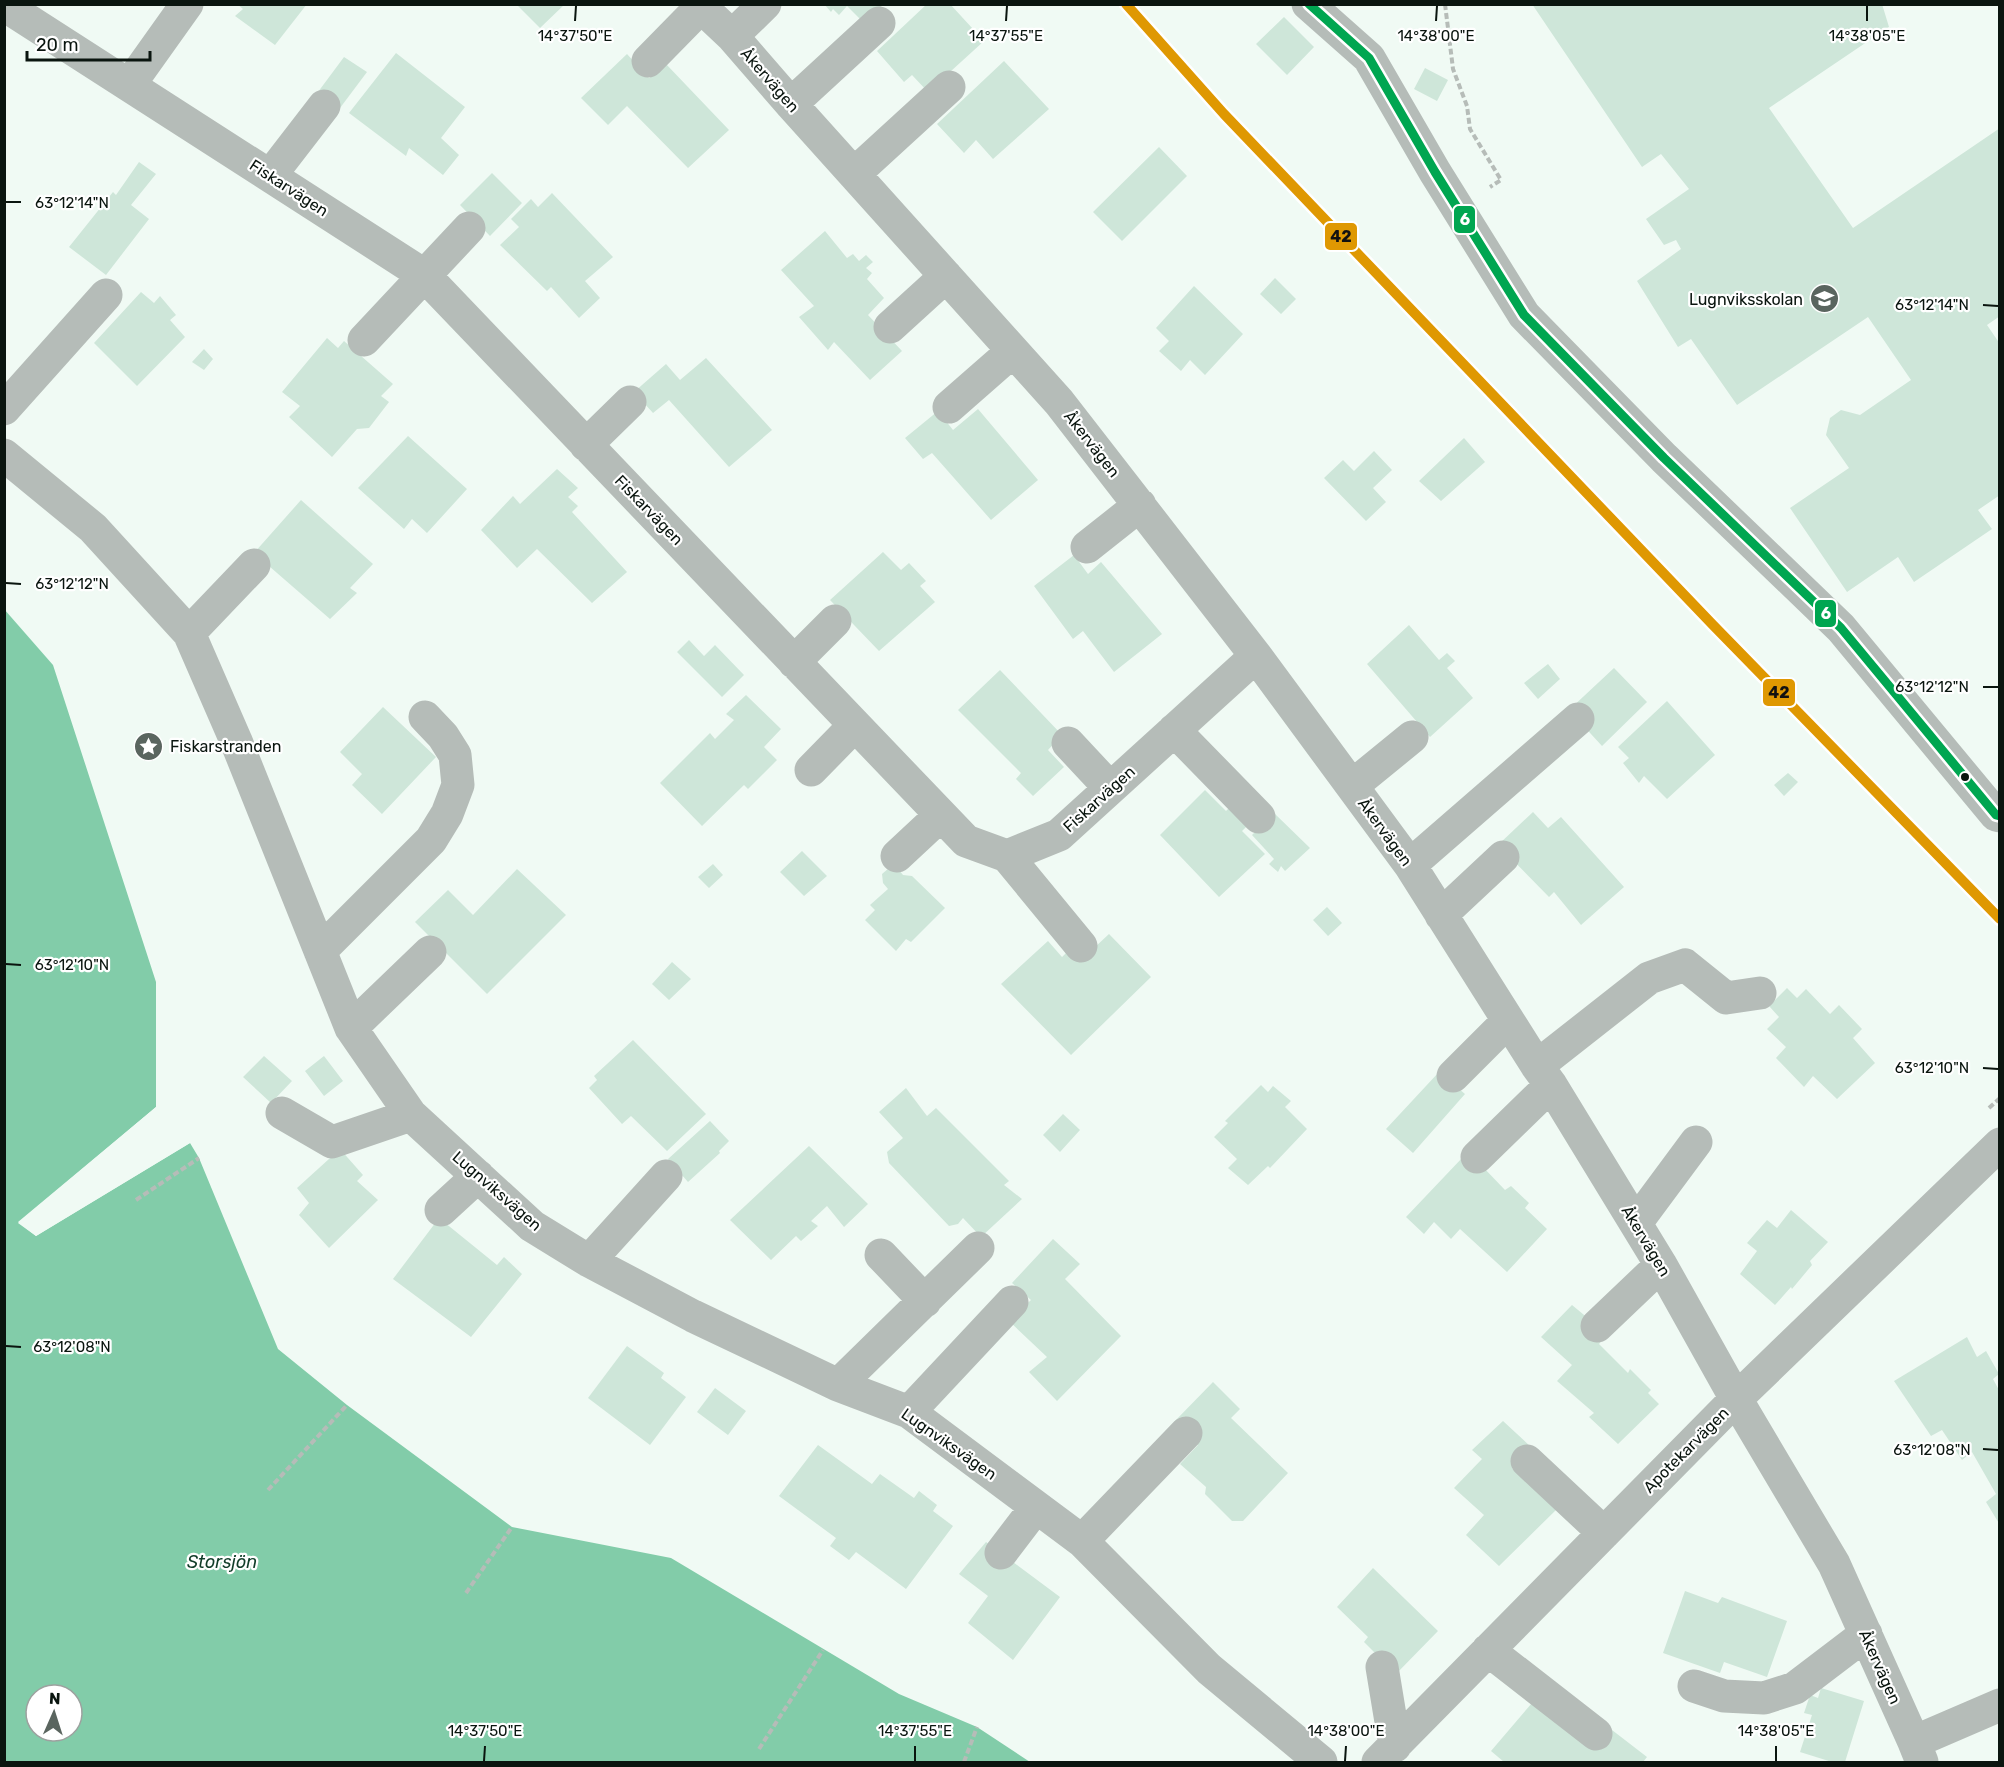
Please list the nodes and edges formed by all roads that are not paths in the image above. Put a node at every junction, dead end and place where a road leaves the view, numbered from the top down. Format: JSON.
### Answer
{"nodes":[{"id":1,"x":187,"y":4,"type":"edge"},
{"id":2,"x":765,"y":4,"type":"edge"},
{"id":3,"x":1308,"y":4,"type":"edge"},
{"id":4,"x":4,"y":5,"type":"edge"},
{"id":5,"x":700,"y":6,"type":"edge"},
{"id":6,"x":879,"y":23,"type":"dead end"},
{"id":7,"x":732,"y":36,"type":"junction"},
{"id":8,"x":648,"y":62,"type":"dead end"},
{"id":9,"x":130,"y":84,"type":"junction"},
{"id":10,"x":949,"y":87,"type":"dead end"},
{"id":11,"x":791,"y":104,"type":"junction"},
{"id":12,"x":324,"y":106,"type":"dead end"},
{"id":13,"x":854,"y":174,"type":"junction"},
{"id":14,"x":270,"y":176,"type":"junction"},
{"id":15,"x":469,"y":228,"type":"dead end"},
{"id":16,"x":424,"y":275,"type":"junction"},
{"id":17,"x":946,"y":276,"type":"junction"},
{"id":18,"x":106,"y":295,"type":"dead end"},
{"id":19,"x":890,"y":327,"type":"dead end"},
{"id":20,"x":364,"y":340,"type":"dead end"},
{"id":21,"x":1013,"y":351,"type":"junction"},
{"id":22,"x":630,"y":402,"type":"dead end"},
{"id":23,"x":949,"y":407,"type":"dead end"},
{"id":24,"x":4,"y":409,"type":"edge"},
{"id":25,"x":586,"y":445,"type":"junction"},
{"id":26,"x":4,"y":455,"type":"edge"},
{"id":27,"x":1140,"y":505,"type":"junction"},
{"id":28,"x":1087,"y":547,"type":"dead end"},
{"id":29,"x":254,"y":565,"type":"dead end"},
{"id":30,"x":835,"y":621,"type":"dead end"},
{"id":31,"x":189,"y":633,"type":"junction"},
{"id":32,"x":1256,"y":656,"type":"junction"},
{"id":33,"x":794,"y":662,"type":"junction"},
{"id":34,"x":425,"y":717,"type":"dead end"},
{"id":35,"x":1578,"y":719,"type":"dead end"},
{"id":36,"x":855,"y":724,"type":"junction"},
{"id":37,"x":1174,"y":730,"type":"junction"},
{"id":38,"x":1412,"y":737,"type":"dead end"},
{"id":39,"x":1068,"y":743,"type":"dead end"},
{"id":40,"x":811,"y":770,"type":"dead end"},
{"id":41,"x":1352,"y":786,"type":"junction"},
{"id":42,"x":1110,"y":788,"type":"junction"},
{"id":43,"x":941,"y":815,"type":"junction"},
{"id":44,"x":2000,"y":816,"type":"edge"},
{"id":45,"x":1259,"y":817,"type":"dead end"},
{"id":46,"x":897,"y":856,"type":"dead end"},
{"id":47,"x":1007,"y":856,"type":"junction"},
{"id":48,"x":1503,"y":857,"type":"dead end"},
{"id":49,"x":1410,"y":865,"type":"junction"},
{"id":50,"x":1441,"y":915,"type":"junction"},
{"id":51,"x":1081,"y":946,"type":"dead end"},
{"id":52,"x":320,"y":951,"type":"junction"},
{"id":53,"x":430,"y":952,"type":"dead end"},
{"id":54,"x":1760,"y":993,"type":"dead end"},
{"id":55,"x":1508,"y":1021,"type":"junction"},
{"id":56,"x":351,"y":1028,"type":"junction"},
{"id":57,"x":1544,"y":1076,"type":"junction"},
{"id":58,"x":1453,"y":1077,"type":"dead end"},
{"id":59,"x":282,"y":1113,"type":"dead end"},
{"id":60,"x":411,"y":1115,"type":"junction"},
{"id":61,"x":1696,"y":1142,"type":"dead end"},
{"id":62,"x":2000,"y":1144,"type":"edge"},
{"id":63,"x":1477,"y":1157,"type":"dead end"},
{"id":64,"x":478,"y":1176,"type":"junction"},
{"id":65,"x":666,"y":1176,"type":"dead end"},
{"id":66,"x":441,"y":1210,"type":"dead end"},
{"id":67,"x":1636,"y":1223,"type":"junction"},
{"id":68,"x":978,"y":1248,"type":"dead end"},
{"id":69,"x":881,"y":1255,"type":"dead end"},
{"id":70,"x":589,"y":1261,"type":"junction"},
{"id":71,"x":1661,"y":1265,"type":"junction"},
{"id":72,"x":925,"y":1301,"type":"junction"},
{"id":73,"x":1012,"y":1302,"type":"dead end"},
{"id":74,"x":1597,"y":1326,"type":"dead end"},
{"id":75,"x":838,"y":1386,"type":"junction"},
{"id":76,"x":1736,"y":1399,"type":"junction"},
{"id":77,"x":909,"y":1412,"type":"junction"},
{"id":78,"x":1186,"y":1433,"type":"dead end"},
{"id":79,"x":1527,"y":1461,"type":"dead end"},
{"id":80,"x":1036,"y":1507,"type":"junction"},
{"id":81,"x":1604,"y":1533,"type":"junction"},
{"id":82,"x":1082,"y":1541,"type":"junction"},
{"id":83,"x":1001,"y":1553,"type":"dead end"},
{"id":84,"x":1866,"y":1634,"type":"junction"},
{"id":85,"x":1488,"y":1650,"type":"junction"},
{"id":86,"x":1382,"y":1667,"type":"dead end"},
{"id":87,"x":1694,"y":1686,"type":"dead end"},
{"id":88,"x":2000,"y":1706,"type":"edge"},
{"id":89,"x":1596,"y":1734,"type":"dead end"},
{"id":90,"x":1918,"y":1752,"type":"edge"},
{"id":91,"x":1387,"y":1754,"type":"edge"},
{"id":92,"x":1321,"y":1762,"type":"edge"}],
"edges":[{"from":1,"to":9,"type":"street"},
{"from":2,"to":7,"type":"street"},
{"from":3,"to":44,"type":"street"},
{"from":4,"to":9,"type":"street","name":"Fiskarvägen"},
{"from":5,"to":7,"type":"street","name":"Åkervägen"},
{"from":5,"to":8,"type":"street"},
{"from":6,"to":11,"type":"street"},
{"from":7,"to":11,"type":"street","name":"Åkervägen"},
{"from":9,"to":14,"type":"street","name":"Fiskarvägen"},
{"from":10,"to":13,"type":"street"},
{"from":11,"to":13,"type":"street","name":"Åkervägen"},
{"from":12,"to":14,"type":"street"},
{"from":13,"to":17,"type":"street","name":"Åkervägen"},
{"from":14,"to":16,"type":"street","name":"Fiskarvägen"},
{"from":15,"to":16,"type":"street"},
{"from":16,"to":20,"type":"street"},
{"from":16,"to":25,"type":"street","name":"Fiskarvägen"},
{"from":17,"to":19,"type":"street"},
{"from":17,"to":21,"type":"street","name":"Åkervägen"},
{"from":18,"to":24,"type":"street"},
{"from":21,"to":23,"type":"street"},
{"from":21,"to":27,"type":"street","name":"Åkervägen"},
{"from":22,"to":25,"type":"street"},
{"from":25,"to":33,"type":"street","name":"Fiskarvägen"},
{"from":26,"to":31,"type":"street","name":"Lugnviksvägen"},
{"from":27,"to":28,"type":"street"},
{"from":27,"to":32,"type":"street","name":"Åkervägen"},
{"from":29,"to":31,"type":"street"},
{"from":30,"to":33,"type":"street"},
{"from":31,"to":52,"type":"street","name":"Lugnviksvägen"},
{"from":32,"to":37,"type":"street","name":"Fiskarvägen"},
{"from":32,"to":41,"type":"street","name":"Åkervägen"},
{"from":33,"to":36,"type":"street","name":"Fiskarvägen"},
{"from":34,"to":52,"type":"street"},
{"from":35,"to":49,"type":"street"},
{"from":36,"to":40,"type":"street"},
{"from":36,"to":43,"type":"street","name":"Fiskarvägen"},
{"from":37,"to":42,"type":"street","name":"Fiskarvägen"},
{"from":37,"to":45,"type":"street"},
{"from":38,"to":41,"type":"street"},
{"from":39,"to":42,"type":"street"},
{"from":41,"to":49,"type":"street","name":"Åkervägen"},
{"from":42,"to":47,"type":"street","name":"Fiskarvägen"},
{"from":43,"to":46,"type":"street"},
{"from":43,"to":47,"type":"street","name":"Fiskarvägen"},
{"from":47,"to":51,"type":"street"},
{"from":48,"to":50,"type":"street"},
{"from":49,"to":50,"type":"street","name":"Åkervägen"},
{"from":50,"to":55,"type":"street","name":"Åkervägen"},
{"from":52,"to":56,"type":"street","name":"Lugnviksvägen"},
{"from":53,"to":56,"type":"street"},
{"from":54,"to":57,"type":"street"},
{"from":55,"to":57,"type":"street","name":"Åkervägen"},
{"from":55,"to":58,"type":"street"},
{"from":56,"to":60,"type":"street","name":"Lugnviksvägen"},
{"from":57,"to":63,"type":"street"},
{"from":57,"to":67,"type":"street","name":"Åkervägen"},
{"from":59,"to":60,"type":"street"},
{"from":60,"to":64,"type":"street","name":"Lugnviksvägen"},
{"from":61,"to":67,"type":"street"},
{"from":62,"to":76,"type":"street","name":"Apotekarvägen"},
{"from":64,"to":66,"type":"street"},
{"from":64,"to":70,"type":"street","name":"Lugnviksvägen"},
{"from":65,"to":70,"type":"street"},
{"from":67,"to":71,"type":"street","name":"Åkervägen"},
{"from":68,"to":72,"type":"street"},
{"from":69,"to":72,"type":"street"},
{"from":70,"to":75,"type":"street","name":"Lugnviksvägen"},
{"from":71,"to":74,"type":"street"},
{"from":71,"to":76,"type":"street","name":"Åkervägen"},
{"from":72,"to":75,"type":"street"},
{"from":73,"to":77,"type":"street"},
{"from":75,"to":77,"type":"street","name":"Lugnviksvägen"},
{"from":76,"to":81,"type":"street","name":"Apotekarvägen"},
{"from":76,"to":84,"type":"street","name":"Åkervägen"},
{"from":77,"to":80,"type":"street","name":"Lugnviksvägen"},
{"from":78,"to":82,"type":"street"},
{"from":79,"to":81,"type":"street"},
{"from":80,"to":82,"type":"street","name":"Lugnviksvägen"},
{"from":80,"to":83,"type":"street"},
{"from":81,"to":85,"type":"street","name":"Apotekarvägen"},
{"from":82,"to":92,"type":"street","name":"Lugnviksvägen"},
{"from":84,"to":87,"type":"street"},
{"from":84,"to":90,"type":"street","name":"Åkervägen"},
{"from":85,"to":89,"type":"street"},
{"from":85,"to":91,"type":"street","name":"Apotekarvägen"},
{"from":86,"to":91,"type":"street"},
{"from":88,"to":90,"type":"street"}]}
